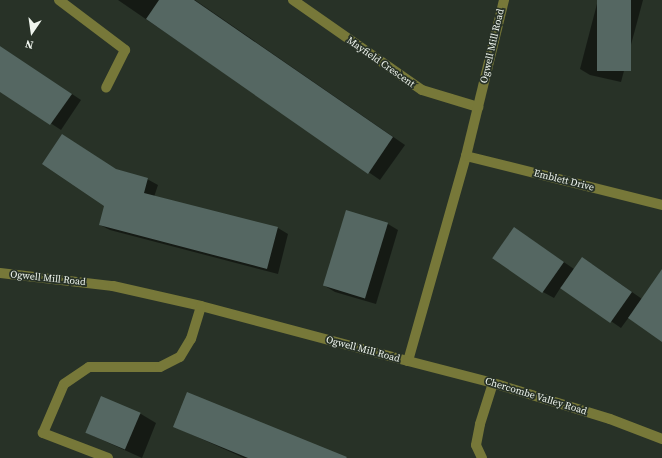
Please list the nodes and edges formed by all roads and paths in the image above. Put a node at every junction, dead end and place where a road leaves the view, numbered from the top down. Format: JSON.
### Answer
{"nodes":[{"id":1,"x":59,"y":0,"type":"edge"},
{"id":2,"x":293,"y":0,"type":"edge"},
{"id":3,"x":504,"y":0,"type":"edge"},
{"id":4,"x":106,"y":88,"type":"dead end"},
{"id":5,"x":478,"y":107,"type":"junction"},
{"id":6,"x":466,"y":156,"type":"junction"},
{"id":7,"x":662,"y":205,"type":"edge"},
{"id":8,"x":0,"y":273,"type":"edge"},
{"id":9,"x":201,"y":306,"type":"junction"},
{"id":10,"x":408,"y":361,"type":"junction"},
{"id":11,"x":493,"y":383,"type":"junction"},
{"id":12,"x":662,"y":439,"type":"edge"},
{"id":13,"x":108,"y":458,"type":"edge"},
{"id":14,"x":482,"y":458,"type":"edge"}],
"edges":[{"from":1,"to":4,"type":"street"},
{"from":2,"to":5,"type":"street","name":"Mayfield Crescent"},
{"from":3,"to":5,"type":"street","name":"Ogwell Mill Road"},
{"from":5,"to":6,"type":"street","name":"Ogwell Mill Road"},
{"from":6,"to":7,"type":"street","name":"Emblett Drive"},
{"from":6,"to":10,"type":"street","name":"Ogwell Mill Road"},
{"from":8,"to":9,"type":"street","name":"Ogwell Mill Road"},
{"from":9,"to":10,"type":"street","name":"Ogwell Mill Road"},
{"from":9,"to":13,"type":"street"},
{"from":10,"to":11,"type":"street","name":"Chercombe Valley Road"},
{"from":11,"to":12,"type":"street","name":"Chercombe Valley Road"},
{"from":11,"to":14,"type":"street"}]}
